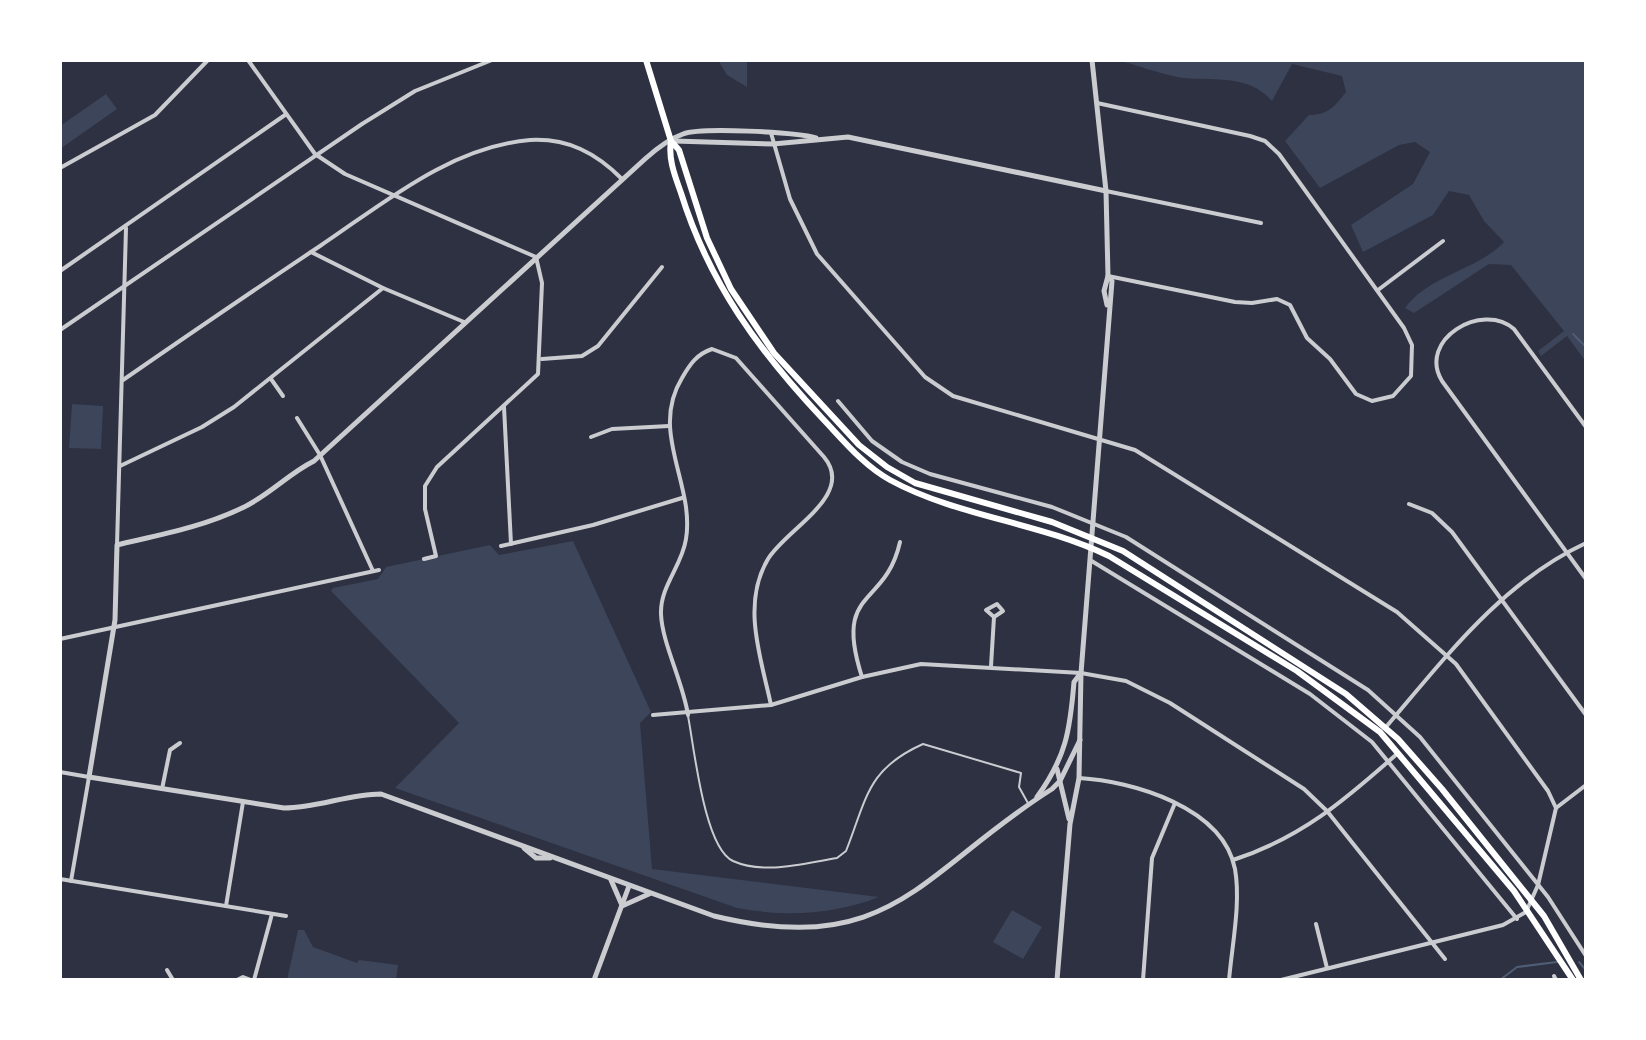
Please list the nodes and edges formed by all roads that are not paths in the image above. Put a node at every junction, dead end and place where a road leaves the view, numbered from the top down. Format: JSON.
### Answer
{"nodes":[{"id":1,"x":208,"y":60,"type":"edge"},
{"id":2,"x":248,"y":60,"type":"edge"},
{"id":3,"x":492,"y":60,"type":"edge"},
{"id":4,"x":646,"y":60,"type":"edge"},
{"id":5,"x":1092,"y":60,"type":"edge"},
{"id":6,"x":1097,"y":103,"type":"junction"},
{"id":7,"x":285,"y":115,"type":"junction"},
{"id":8,"x":771,"y":133,"type":"junction"},
{"id":9,"x":816,"y":138,"type":"junction"},
{"id":10,"x":671,"y":141,"type":"junction"},
{"id":11,"x":773,"y":144,"type":"junction"},
{"id":12,"x":315,"y":154,"type":"junction"},
{"id":13,"x":60,"y":168,"type":"edge"},
{"id":14,"x":622,"y":179,"type":"junction"},
{"id":15,"x":1106,"y":191,"type":"junction"},
{"id":16,"x":395,"y":196,"type":"junction"},
{"id":17,"x":1261,"y":223,"type":"dead end"},
{"id":18,"x":126,"y":228,"type":"junction"},
{"id":19,"x":1443,"y":241,"type":"dead end"},
{"id":20,"x":311,"y":252,"type":"junction"},
{"id":21,"x":536,"y":257,"type":"junction"},
{"id":22,"x":662,"y":267,"type":"dead end"},
{"id":23,"x":60,"y":271,"type":"edge"},
{"id":24,"x":1108,"y":276,"type":"junction"},
{"id":25,"x":124,"y":287,"type":"junction"},
{"id":26,"x":383,"y":288,"type":"junction"},
{"id":27,"x":1378,"y":290,"type":"junction"},
{"id":28,"x":464,"y":322,"type":"junction"},
{"id":29,"x":60,"y":330,"type":"edge"},
{"id":30,"x":542,"y":359,"type":"junction"},
{"id":31,"x":271,"y":379,"type":"junction"},
{"id":32,"x":123,"y":380,"type":"junction"},
{"id":33,"x":283,"y":396,"type":"dead end"},
{"id":34,"x":838,"y":401,"type":"dead end"},
{"id":35,"x":504,"y":407,"type":"junction"},
{"id":36,"x":297,"y":418,"type":"dead end"},
{"id":37,"x":669,"y":426,"type":"junction"},
{"id":38,"x":1586,"y":427,"type":"edge"},
{"id":39,"x":861,"y":429,"type":"junction"},
{"id":40,"x":591,"y":437,"type":"dead end"},
{"id":41,"x":852,"y":438,"type":"junction"},
{"id":42,"x":1100,"y":438,"type":"junction"},
{"id":43,"x":320,"y":455,"type":"junction"},
{"id":44,"x":120,"y":466,"type":"junction"},
{"id":45,"x":682,"y":498,"type":"junction"},
{"id":46,"x":1409,"y":504,"type":"dead end"},
{"id":47,"x":1093,"y":522,"type":"junction"},
{"id":48,"x":1092,"y":537,"type":"junction"},
{"id":49,"x":900,"y":542,"type":"dead end"},
{"id":50,"x":1586,"y":543,"type":"edge"},
{"id":51,"x":511,"y":544,"type":"junction"},
{"id":52,"x":117,"y":545,"type":"junction"},
{"id":53,"x":501,"y":546,"type":"dead end"},
{"id":54,"x":1090,"y":547,"type":"junction"},
{"id":55,"x":1567,"y":552,"type":"junction"},
{"id":56,"x":424,"y":559,"type":"dead end"},
{"id":57,"x":1090,"y":560,"type":"junction"},
{"id":58,"x":1586,"y":579,"type":"edge"},
{"id":59,"x":1502,"y":598,"type":"junction"},
{"id":60,"x":994,"y":617,"type":"dead end"},
{"id":61,"x":113,"y":628,"type":"junction"},
{"id":62,"x":60,"y":639,"type":"edge"},
{"id":63,"x":1447,"y":655,"type":"junction"},
{"id":64,"x":991,"y":666,"type":"junction"},
{"id":65,"x":1081,"y":673,"type":"junction"},
{"id":66,"x":862,"y":677,"type":"junction"},
{"id":67,"x":771,"y":705,"type":"junction"},
{"id":68,"x":1397,"y":714,"type":"junction"},
{"id":69,"x":653,"y":715,"type":"dead end"},
{"id":70,"x":688,"y":715,"type":"junction"},
{"id":71,"x":1586,"y":715,"type":"edge"},
{"id":72,"x":1386,"y":727,"type":"junction"},
{"id":73,"x":1080,"y":740,"type":"junction"},
{"id":74,"x":180,"y":743,"type":"dead end"},
{"id":75,"x":1399,"y":752,"type":"junction"},
{"id":76,"x":1389,"y":760,"type":"junction"},
{"id":77,"x":1057,"y":769,"type":"junction"},
{"id":78,"x":60,"y":772,"type":"edge"},
{"id":79,"x":89,"y":777,"type":"junction"},
{"id":80,"x":1079,"y":778,"type":"junction"},
{"id":81,"x":1060,"y":781,"type":"junction"},
{"id":82,"x":1586,"y":785,"type":"edge"},
{"id":83,"x":162,"y":789,"type":"junction"},
{"id":84,"x":1036,"y":799,"type":"junction"},
{"id":85,"x":243,"y":802,"type":"junction"},
{"id":86,"x":1175,"y":803,"type":"junction"},
{"id":87,"x":1029,"y":805,"type":"junction"},
{"id":88,"x":1556,"y":808,"type":"junction"},
{"id":89,"x":1327,"y":811,"type":"junction"},
{"id":90,"x":1070,"y":824,"type":"junction"},
{"id":91,"x":1233,"y":860,"type":"junction"},
{"id":92,"x":60,"y":879,"type":"edge"},
{"id":93,"x":610,"y":879,"type":"junction"},
{"id":94,"x":71,"y":881,"type":"junction"},
{"id":95,"x":1538,"y":885,"type":"junction"},
{"id":96,"x":629,"y":886,"type":"junction"},
{"id":97,"x":651,"y":894,"type":"junction"},
{"id":98,"x":1532,"y":900,"type":"junction"},
{"id":99,"x":226,"y":906,"type":"junction"},
{"id":100,"x":621,"y":907,"type":"junction"},
{"id":101,"x":1528,"y":909,"type":"junction"},
{"id":102,"x":272,"y":914,"type":"junction"},
{"id":103,"x":286,"y":916,"type":"dead end"},
{"id":104,"x":1517,"y":919,"type":"junction"},
{"id":105,"x":1316,"y":924,"type":"dead end"},
{"id":106,"x":1433,"y":942,"type":"junction"},
{"id":107,"x":1586,"y":956,"type":"edge"},
{"id":108,"x":1445,"y":959,"type":"dead end"},
{"id":109,"x":1327,"y":968,"type":"junction"},
{"id":110,"x":167,"y":970,"type":"dead end"},
{"id":111,"x":173,"y":980,"type":"edge"},
{"id":112,"x":237,"y":980,"type":"edge"},
{"id":113,"x":253,"y":980,"type":"edge"},
{"id":114,"x":594,"y":980,"type":"edge"},
{"id":115,"x":1057,"y":980,"type":"edge"},
{"id":116,"x":1143,"y":980,"type":"edge"},
{"id":117,"x":1229,"y":980,"type":"edge"},
{"id":118,"x":1281,"y":980,"type":"edge"},
{"id":119,"x":1573,"y":980,"type":"edge"},
{"id":120,"x":1581,"y":980,"type":"edge"}],
"edges":[{"from":1,"to":13,"type":"street"},
{"from":2,"to":7,"type":"street"},
{"from":3,"to":12,"type":"street"},
{"from":4,"to":10,"type":"main road"},
{"from":5,"to":6,"type":"street"},
{"from":6,"to":15,"type":"street"},
{"from":6,"to":27,"type":"street"},
{"from":7,"to":12,"type":"street"},
{"from":7,"to":18,"type":"street"},
{"from":8,"to":9,"type":"street"},
{"from":8,"to":10,"type":"street"},
{"from":8,"to":11,"type":"street"},
{"from":9,"to":11,"type":"street"},
{"from":9,"to":15,"type":"street"},
{"from":10,"to":11,"type":"street"},
{"from":10,"to":14,"type":"street"},
{"from":10,"to":41,"type":"main road"},
{"from":10,"to":54,"type":"main road"},
{"from":11,"to":42,"type":"street"},
{"from":12,"to":16,"type":"street"},
{"from":12,"to":25,"type":"street"},
{"from":14,"to":16,"type":"street"},
{"from":14,"to":21,"type":"street"},
{"from":15,"to":17,"type":"street"},
{"from":15,"to":24,"type":"street"},
{"from":16,"to":20,"type":"street"},
{"from":16,"to":21,"type":"street"},
{"from":18,"to":23,"type":"street"},
{"from":18,"to":25,"type":"street"},
{"from":19,"to":27,"type":"street"},
{"from":20,"to":26,"type":"street"},
{"from":20,"to":32,"type":"street"},
{"from":21,"to":28,"type":"street"},
{"from":21,"to":30,"type":"street"},
{"from":22,"to":30,"type":"street"},
{"from":24,"to":27,"type":"street"},
{"from":24,"to":42,"type":"street"},
{"from":25,"to":29,"type":"street"},
{"from":25,"to":32,"type":"street"},
{"from":26,"to":28,"type":"street"},
{"from":26,"to":31,"type":"street"},
{"from":28,"to":43,"type":"street"},
{"from":30,"to":35,"type":"street"},
{"from":31,"to":33,"type":"street"},
{"from":31,"to":44,"type":"street"},
{"from":32,"to":44,"type":"street"},
{"from":34,"to":39,"type":"street"},
{"from":35,"to":51,"type":"street"},
{"from":35,"to":56,"type":"street"},
{"from":36,"to":43,"type":"street"},
{"from":37,"to":40,"type":"street"},
{"from":37,"to":45,"type":"street"},
{"from":37,"to":67,"type":"street"},
{"from":38,"to":55,"type":"street"},
{"from":39,"to":41,"type":"street"},
{"from":39,"to":47,"type":"street"},
{"from":41,"to":48,"type":"main road"},
{"from":42,"to":47,"type":"street"},
{"from":42,"to":63,"type":"street"},
{"from":43,"to":52,"type":"street"},
{"from":43,"to":61,"type":"street"},
{"from":44,"to":52,"type":"street"},
{"from":45,"to":51,"type":"street"},
{"from":45,"to":70,"type":"street"},
{"from":46,"to":59,"type":"street"},
{"from":47,"to":48,"type":"street"},
{"from":47,"to":68,"type":"street"},
{"from":48,"to":54,"type":"street"},
{"from":48,"to":72,"type":"main road"},
{"from":49,"to":66,"type":"street"},
{"from":50,"to":55,"type":"street"},
{"from":51,"to":53,"type":"street"},
{"from":52,"to":61,"type":"street"},
{"from":54,"to":57,"type":"street"},
{"from":54,"to":75,"type":"main road"},
{"from":55,"to":58,"type":"street"},
{"from":55,"to":59,"type":"street"},
{"from":57,"to":65,"type":"street"},
{"from":57,"to":76,"type":"street"},
{"from":59,"to":63,"type":"street"},
{"from":59,"to":71,"type":"street"},
{"from":60,"to":64,"type":"street"},
{"from":61,"to":62,"type":"street"},
{"from":61,"to":79,"type":"street"},
{"from":63,"to":68,"type":"street"},
{"from":63,"to":88,"type":"street"},
{"from":64,"to":65,"type":"street"},
{"from":64,"to":66,"type":"street"},
{"from":65,"to":73,"type":"street"},
{"from":65,"to":77,"type":"street"},
{"from":65,"to":89,"type":"street"},
{"from":66,"to":67,"type":"street"},
{"from":67,"to":70,"type":"street"},
{"from":68,"to":72,"type":"street"},
{"from":68,"to":95,"type":"street"},
{"from":69,"to":70,"type":"street"},
{"from":70,"to":87,"type":"lane"},
{"from":72,"to":98,"type":"main road"},
{"from":73,"to":80,"type":"street"},
{"from":73,"to":81,"type":"street"},
{"from":74,"to":83,"type":"street"},
{"from":75,"to":76,"type":"street"},
{"from":75,"to":101,"type":"main road"},
{"from":76,"to":89,"type":"street"},
{"from":76,"to":104,"type":"street"},
{"from":77,"to":81,"type":"street"},
{"from":77,"to":84,"type":"street"},
{"from":78,"to":79,"type":"street"},
{"from":79,"to":83,"type":"street"},
{"from":79,"to":94,"type":"street"},
{"from":80,"to":86,"type":"street"},
{"from":80,"to":90,"type":"street"},
{"from":81,"to":84,"type":"street"},
{"from":81,"to":90,"type":"street"},
{"from":82,"to":88,"type":"street"},
{"from":83,"to":85,"type":"street"},
{"from":84,"to":87,"type":"street"},
{"from":85,"to":93,"type":"street"},
{"from":85,"to":99,"type":"street"},
{"from":86,"to":91,"type":"street"},
{"from":86,"to":116,"type":"street"},
{"from":87,"to":97,"type":"street"},
{"from":88,"to":95,"type":"street"},
{"from":89,"to":91,"type":"street"},
{"from":89,"to":106,"type":"street"},
{"from":90,"to":115,"type":"street"},
{"from":91,"to":117,"type":"street"},
{"from":92,"to":94,"type":"street"},
{"from":93,"to":96,"type":"street"},
{"from":93,"to":100,"type":"street"},
{"from":94,"to":99,"type":"street"},
{"from":95,"to":98,"type":"street"},
{"from":95,"to":107,"type":"street"},
{"from":96,"to":97,"type":"street"},
{"from":96,"to":100,"type":"street"},
{"from":97,"to":100,"type":"street"},
{"from":98,"to":101,"type":"street"},
{"from":98,"to":120,"type":"main road"},
{"from":99,"to":102,"type":"street"},
{"from":100,"to":114,"type":"street"},
{"from":101,"to":104,"type":"street"},
{"from":101,"to":119,"type":"main road"},
{"from":102,"to":103,"type":"street"},
{"from":102,"to":113,"type":"street"},
{"from":104,"to":106,"type":"street"},
{"from":105,"to":109,"type":"street"},
{"from":106,"to":108,"type":"street"},
{"from":106,"to":109,"type":"street"},
{"from":109,"to":118,"type":"street"},
{"from":110,"to":111,"type":"street"},
{"from":112,"to":113,"type":"street"}]}
